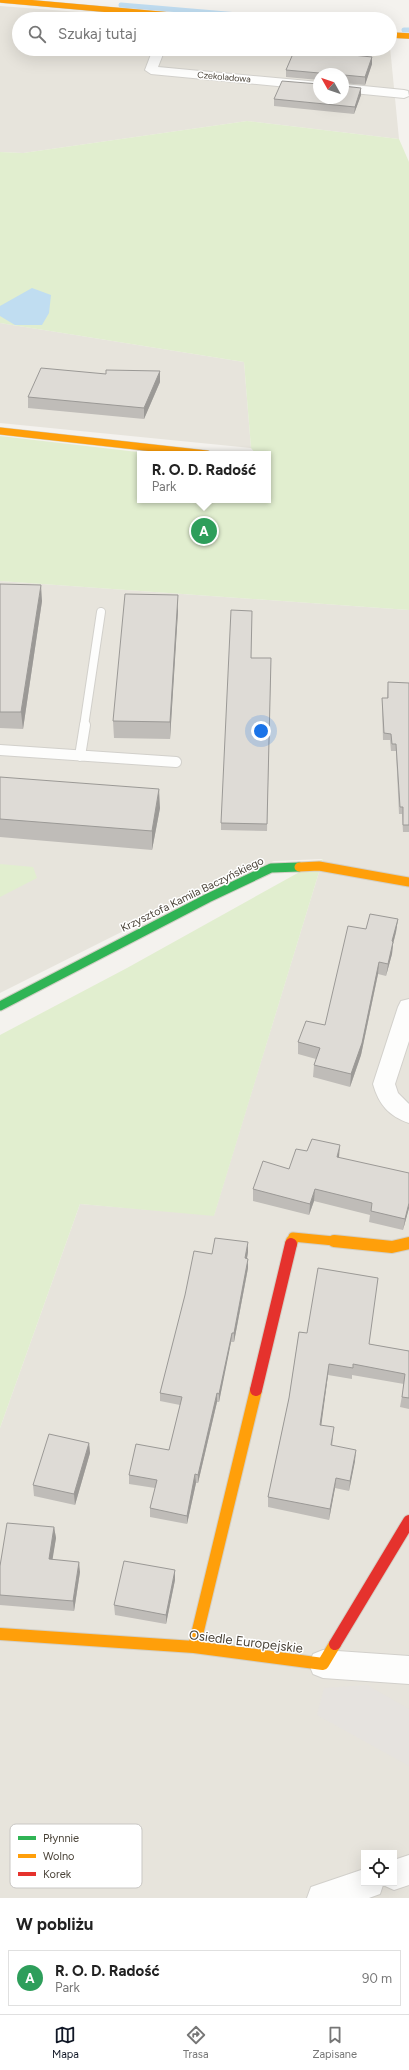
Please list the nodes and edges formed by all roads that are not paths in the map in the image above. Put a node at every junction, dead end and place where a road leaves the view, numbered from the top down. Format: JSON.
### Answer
{"nodes":[{"id":1,"x":1,"y":0,"type":"edge"},
{"id":2,"x":121,"y":12,"type":"edge"},
{"id":3,"x":397,"y":35,"type":"edge"},
{"id":4,"x":409,"y":36,"type":"edge"},
{"id":5,"x":156,"y":56,"type":"edge"},
{"id":6,"x":313,"y":85,"type":"edge"},
{"id":7,"x":349,"y":89,"type":"edge"},
{"id":8,"x":404,"y":94,"type":"dead end"},
{"id":9,"x":0,"y":430,"type":"edge"},
{"id":10,"x":181,"y":451,"type":"edge"},
{"id":11,"x":101,"y":612,"type":"dead end"},
{"id":12,"x":0,"y":750,"type":"edge"},
{"id":13,"x":80,"y":756,"type":"junction"},
{"id":14,"x":176,"y":762,"type":"dead end"},
{"id":15,"x":409,"y":882,"type":"edge"},
{"id":16,"x":0,"y":1006,"type":"edge"},
{"id":17,"x":409,"y":1007,"type":"edge"},
{"id":18,"x":409,"y":1114,"type":"edge"},
{"id":19,"x":409,"y":1243,"type":"edge"},
{"id":20,"x":409,"y":1521,"type":"edge"},
{"id":21,"x":0,"y":1634,"type":"edge"},
{"id":22,"x":194,"y":1647,"type":"junction"},
{"id":23,"x":323,"y":1664,"type":"junction"},
{"id":24,"x":409,"y":1670,"type":"edge"},
{"id":25,"x":361,"y":1886,"type":"edge"},
{"id":26,"x":322,"y":1898,"type":"edge"}],
"edges":[{"from":1,"to":2,"type":"street"},
{"from":3,"to":4,"type":"street"},
{"from":5,"to":6,"type":"street","name":"Czekoladowa"},
{"from":7,"to":8,"type":"street"},
{"from":9,"to":10,"type":"street"},
{"from":11,"to":13,"type":"lane"},
{"from":12,"to":13,"type":"lane"},
{"from":13,"to":14,"type":"lane"},
{"from":15,"to":16,"type":"street","name":"Krzysztofa Kamila Baczyńskiego"},
{"from":17,"to":18,"type":"street"},
{"from":19,"to":22,"type":"street"},
{"from":20,"to":23,"type":"street"},
{"from":21,"to":22,"type":"street","name":"Osiedle Europejskie"},
{"from":22,"to":23,"type":"street","name":"Osiedle Europejskie"},
{"from":23,"to":24,"type":"street"},
{"from":25,"to":26,"type":"street"}]}
